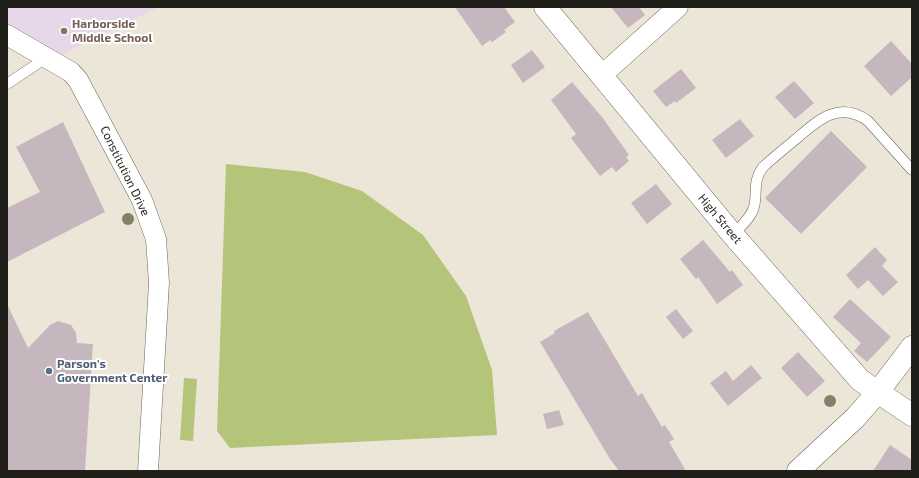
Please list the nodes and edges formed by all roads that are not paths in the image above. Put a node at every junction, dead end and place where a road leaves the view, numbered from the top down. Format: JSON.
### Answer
{"nodes":[{"id":1,"x":545,"y":7,"type":"edge"},
{"id":2,"x":678,"y":7,"type":"edge"},
{"id":3,"x":7,"y":35,"type":"edge"},
{"id":4,"x":46,"y":58,"type":"junction"},
{"id":5,"x":602,"y":75,"type":"junction"},
{"id":6,"x":7,"y":84,"type":"edge"},
{"id":7,"x":912,"y":170,"type":"edge"},
{"id":8,"x":733,"y":235,"type":"junction"},
{"id":9,"x":912,"y":347,"type":"edge"},
{"id":10,"x":877,"y":393,"type":"junction"},
{"id":11,"x":912,"y":415,"type":"edge"},
{"id":12,"x":148,"y":471,"type":"edge"},
{"id":13,"x":798,"y":471,"type":"edge"}],
"edges":[{"from":1,"to":5,"type":"main road","name":"High Street"},
{"from":2,"to":5,"type":"street"},
{"from":3,"to":4,"type":"street","name":"Constitution Drive"},
{"from":4,"to":6,"type":"lane"},
{"from":4,"to":12,"type":"street","name":"Constitution Drive"},
{"from":5,"to":8,"type":"main road","name":"High Street"},
{"from":7,"to":8,"type":"lane"},
{"from":8,"to":10,"type":"main road","name":"High Street"},
{"from":9,"to":10,"type":"main road"},
{"from":10,"to":11,"type":"main road","name":"High Street"},
{"from":10,"to":13,"type":"main road"}]}
